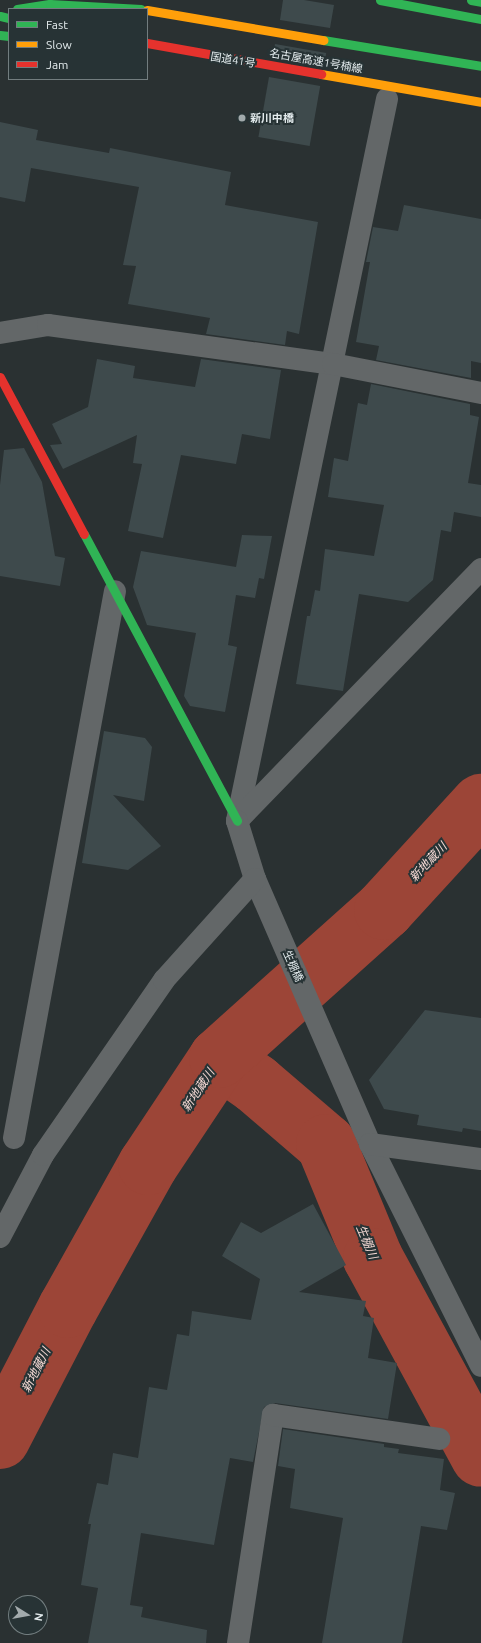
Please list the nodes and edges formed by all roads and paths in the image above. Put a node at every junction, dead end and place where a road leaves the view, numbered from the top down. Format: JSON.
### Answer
{"nodes":[{"id":1,"x":380,"y":0,"type":"edge"},
{"id":2,"x":476,"y":4,"type":"edge"},
{"id":3,"x":24,"y":8,"type":"edge"},
{"id":4,"x":134,"y":8,"type":"edge"},
{"id":5,"x":148,"y":10,"type":"edge"},
{"id":6,"x":148,"y":43,"type":"edge"},
{"id":7,"x":481,"y":66,"type":"edge"},
{"id":8,"x":387,"y":99,"type":"dead end"},
{"id":9,"x":481,"y":102,"type":"edge"},
{"id":10,"x":0,"y":333,"type":"edge"},
{"id":11,"x":333,"y":364,"type":"junction"},
{"id":12,"x":0,"y":377,"type":"edge"},
{"id":13,"x":481,"y":393,"type":"edge"},
{"id":14,"x":481,"y":569,"type":"edge"},
{"id":15,"x":115,"y":591,"type":"junction"},
{"id":16,"x":237,"y":821,"type":"junction"},
{"id":17,"x":255,"y":878,"type":"junction"},
{"id":18,"x":7,"y":1134,"type":"edge"},
{"id":19,"x":370,"y":1144,"type":"junction"},
{"id":20,"x":44,"y":1155,"type":"junction"},
{"id":21,"x":481,"y":1159,"type":"edge"},
{"id":22,"x":0,"y":1237,"type":"edge"},
{"id":23,"x":481,"y":1366,"type":"edge"},
{"id":24,"x":439,"y":1439,"type":"dead end"},
{"id":25,"x":238,"y":1643,"type":"edge"}],
"edges":[{"from":1,"to":2,"type":"main road"},
{"from":3,"to":4,"type":"main road"},
{"from":5,"to":7,"type":"main road"},
{"from":6,"to":9,"type":"main road","name":"名古屋高速1号楠線"},
{"from":8,"to":11,"type":"street"},
{"from":10,"to":11,"type":"street"},
{"from":11,"to":13,"type":"street"},
{"from":11,"to":16,"type":"street"},
{"from":12,"to":15,"type":"main road"},
{"from":14,"to":16,"type":"street"},
{"from":15,"to":16,"type":"main road"},
{"from":15,"to":18,"type":"street"},
{"from":16,"to":17,"type":"street","name":"生棚橋"},
{"from":17,"to":19,"type":"street","name":"生棚橋"},
{"from":17,"to":20,"type":"street"},
{"from":18,"to":20,"type":"street"},
{"from":19,"to":21,"type":"street"},
{"from":19,"to":23,"type":"street","name":"生棚橋"},
{"from":20,"to":22,"type":"street"},
{"from":24,"to":25,"type":"street"}]}
